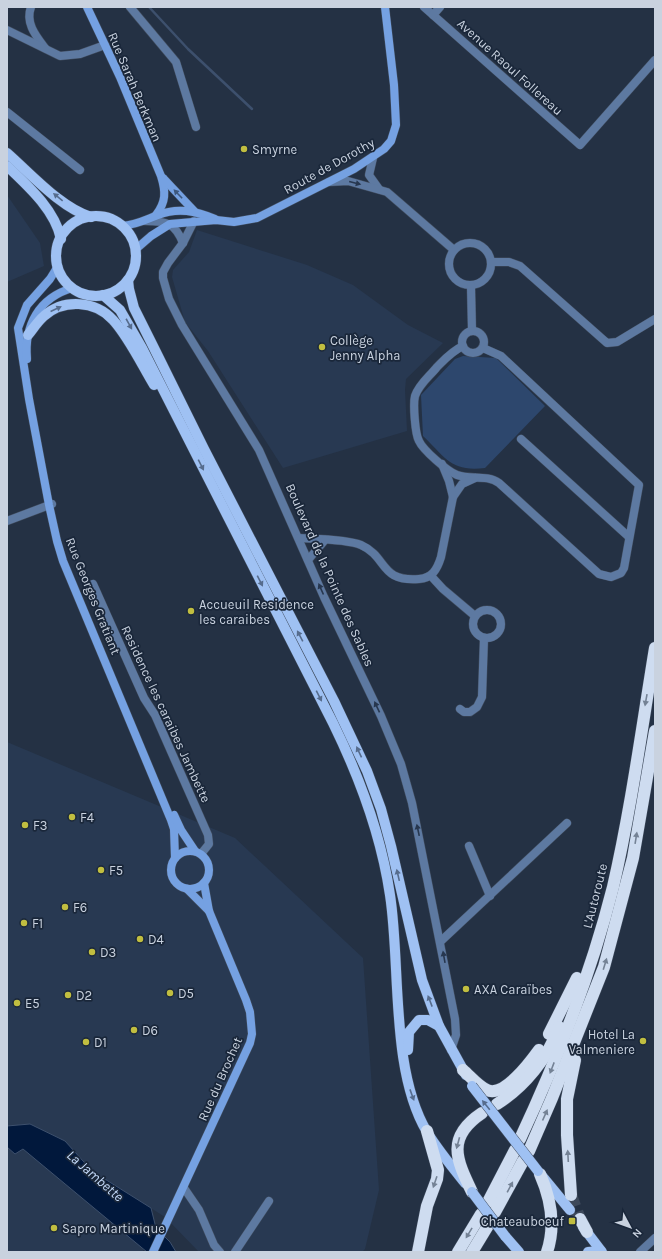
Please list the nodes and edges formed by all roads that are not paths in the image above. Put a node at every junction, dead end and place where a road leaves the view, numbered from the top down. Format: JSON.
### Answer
{"nodes":[{"id":1,"x":31,"y":7,"type":"edge"},
{"id":2,"x":87,"y":7,"type":"edge"},
{"id":3,"x":130,"y":7,"type":"edge"},
{"id":4,"x":385,"y":7,"type":"edge"},
{"id":5,"x":424,"y":7,"type":"edge"},
{"id":6,"x":440,"y":7,"type":"edge"},
{"id":7,"x":433,"y":14,"type":"junction"},
{"id":8,"x":7,"y":30,"type":"edge"},
{"id":9,"x":105,"y":45,"type":"junction"},
{"id":10,"x":45,"y":49,"type":"junction"},
{"id":11,"x":655,"y":60,"type":"edge"},
{"id":12,"x":7,"y":112,"type":"edge"},
{"id":13,"x":196,"y":127,"type":"dead end"},
{"id":14,"x":7,"y":153,"type":"edge"},
{"id":15,"x":373,"y":158,"type":"junction"},
{"id":16,"x":7,"y":166,"type":"edge"},
{"id":17,"x":80,"y":170,"type":"dead end"},
{"id":18,"x":161,"y":176,"type":"junction"},
{"id":19,"x":329,"y":182,"type":"junction"},
{"id":20,"x":380,"y":189,"type":"junction"},
{"id":21,"x":195,"y":212,"type":"junction"},
{"id":22,"x":156,"y":216,"type":"junction"},
{"id":23,"x":91,"y":217,"type":"junction"},
{"id":24,"x":216,"y":220,"type":"junction"},
{"id":25,"x":194,"y":221,"type":"junction"},
{"id":26,"x":145,"y":222,"type":"junction"},
{"id":27,"x":170,"y":224,"type":"junction"},
{"id":28,"x":122,"y":226,"type":"junction"},
{"id":29,"x":61,"y":239,"type":"junction"},
{"id":30,"x":184,"y":244,"type":"junction"},
{"id":31,"x":136,"y":249,"type":"junction"},
{"id":32,"x":454,"y":250,"type":"junction"},
{"id":33,"x":492,"y":262,"type":"junction"},
{"id":34,"x":58,"y":266,"type":"junction"},
{"id":35,"x":128,"y":280,"type":"junction"},
{"id":36,"x":471,"y":286,"type":"junction"},
{"id":37,"x":72,"y":288,"type":"junction"},
{"id":38,"x":103,"y":296,"type":"junction"},
{"id":39,"x":655,"y":319,"type":"edge"},
{"id":40,"x":472,"y":331,"type":"junction"},
{"id":41,"x":28,"y":335,"type":"junction"},
{"id":42,"x":463,"y":346,"type":"junction"},
{"id":43,"x":24,"y":347,"type":"junction"},
{"id":44,"x":483,"y":348,"type":"junction"},
{"id":45,"x":521,"y":439,"type":"dead end"},
{"id":46,"x":193,"y":449,"type":"junction"},
{"id":47,"x":441,"y":464,"type":"junction"},
{"id":48,"x":475,"y":478,"type":"junction"},
{"id":49,"x":453,"y":497,"type":"junction"},
{"id":50,"x":51,"y":504,"type":"junction"},
{"id":51,"x":7,"y":521,"type":"edge"},
{"id":52,"x":629,"y":537,"type":"junction"},
{"id":53,"x":299,"y":538,"type":"junction"},
{"id":54,"x":325,"y":540,"type":"junction"},
{"id":55,"x":308,"y":560,"type":"junction"},
{"id":56,"x":431,"y":576,"type":"junction"},
{"id":57,"x":93,"y":584,"type":"dead end"},
{"id":58,"x":475,"y":616,"type":"junction"},
{"id":59,"x":484,"y":638,"type":"junction"},
{"id":60,"x":655,"y":648,"type":"edge"},
{"id":61,"x":460,"y":709,"type":"dead end"},
{"id":62,"x":655,"y":731,"type":"edge"},
{"id":63,"x":173,"y":819,"type":"junction"},
{"id":64,"x":567,"y":823,"type":"dead end"},
{"id":65,"x":469,"y":846,"type":"dead end"},
{"id":66,"x":198,"y":852,"type":"junction"},
{"id":67,"x":175,"y":858,"type":"junction"},
{"id":68,"x":204,"y":883,"type":"junction"},
{"id":69,"x":613,"y":886,"type":"junction"},
{"id":70,"x":187,"y":889,"type":"junction"},
{"id":71,"x":490,"y":896,"type":"junction"},
{"id":72,"x":209,"y":911,"type":"junction"},
{"id":73,"x":441,"y":940,"type":"junction"},
{"id":74,"x":577,"y":978,"type":"junction"},
{"id":75,"x":592,"y":1001,"type":"junction"},
{"id":76,"x":439,"y":1026,"type":"junction"},
{"id":77,"x":451,"y":1050,"type":"junction"},
{"id":78,"x":463,"y":1070,"type":"joint"},
{"id":79,"x":407,"y":1076,"type":"junction"},
{"id":80,"x":475,"y":1084,"type":"junction"},
{"id":81,"x":496,"y":1104,"type":"dead end"},
{"id":82,"x":482,"y":1113,"type":"dead end"},
{"id":83,"x":427,"y":1131,"type":"junction"},
{"id":84,"x":520,"y":1140,"type":"dead end"},
{"id":85,"x":515,"y":1150,"type":"dead end"},
{"id":86,"x":539,"y":1172,"type":"junction"},
{"id":87,"x":184,"y":1188,"type":"junction"},
{"id":88,"x":472,"y":1192,"type":"junction"},
{"id":89,"x":571,"y":1195,"type":"tunnel mouth"},
{"id":90,"x":269,"y":1201,"type":"dead end"},
{"id":91,"x":488,"y":1202,"type":"dead end"},
{"id":92,"x":570,"y":1210,"type":"dead end"},
{"id":93,"x":495,"y":1212,"type":"dead end"},
{"id":94,"x":481,"y":1214,"type":"dead end"},
{"id":95,"x":489,"y":1224,"type":"dead end"},
{"id":96,"x":582,"y":1224,"type":"tunnel mouth"},
{"id":97,"x":655,"y":1238,"type":"edge"},
{"id":98,"x":602,"y":1251,"type":"edge"},
{"id":99,"x":153,"y":1252,"type":"edge"},
{"id":100,"x":220,"y":1252,"type":"edge"},
{"id":101,"x":235,"y":1252,"type":"edge"},
{"id":102,"x":418,"y":1252,"type":"edge"},
{"id":103,"x":458,"y":1252,"type":"edge"},
{"id":104,"x":472,"y":1252,"type":"edge"},
{"id":105,"x":519,"y":1252,"type":"edge"},
{"id":106,"x":547,"y":1252,"type":"edge"},
{"id":107,"x":588,"y":1252,"type":"edge"},
{"id":108,"x":640,"y":1252,"type":"edge"}],
"edges":[{"from":1,"to":10,"type":"street"},
{"from":2,"to":9,"type":"main road","name":"Rue Sarah Berkman"},
{"from":3,"to":13,"type":"street"},
{"from":4,"to":15,"type":"main road","name":"Route de Dorothy"},
{"from":5,"to":7,"type":"street","name":"Avenue Raoul Follereau"},
{"from":6,"to":7,"type":"street"},
{"from":7,"to":11,"type":"street","name":"Avenue Raoul Follereau"},
{"from":8,"to":10,"type":"street"},
{"from":9,"to":10,"type":"street"},
{"from":9,"to":18,"type":"main road","name":"Rue Sarah Berkman"},
{"from":12,"to":17,"type":"street"},
{"from":23,"to":14,"type":"main road","one_way":true},
{"from":15,"to":19,"type":"main road","name":"Route de Dorothy"},
{"from":15,"to":20,"type":"street"},
{"from":16,"to":29,"type":"main road"},
{"from":21,"to":18,"type":"main road","one_way":true},
{"from":18,"to":22,"type":"main road"},
{"from":19,"to":20,"type":"street","one_way":true},
{"from":19,"to":24,"type":"main road","name":"Route de Dorothy"},
{"from":20,"to":32,"type":"street"},
{"from":21,"to":22,"type":"main road"},
{"from":21,"to":24,"type":"main road"},
{"from":22,"to":26,"type":"main road"},
{"from":23,"to":28,"type":"main road"},
{"from":23,"to":29,"type":"main road"},
{"from":24,"to":25,"type":"main road"},
{"from":25,"to":27,"type":"main road"},
{"from":25,"to":30,"type":"street","name":"Boulevard de la Pointe des Sables"},
{"from":26,"to":27,"type":"street"},
{"from":26,"to":28,"type":"main road"},
{"from":27,"to":30,"type":"street"},
{"from":27,"to":31,"type":"main road"},
{"from":28,"to":31,"type":"main road"},
{"from":29,"to":34,"type":"main road"},
{"from":30,"to":53,"type":"street","name":"Boulevard de la Pointe des Sables"},
{"from":31,"to":35,"type":"main road"},
{"from":32,"to":33,"type":"street"},
{"from":32,"to":36,"type":"street"},
{"from":33,"to":36,"type":"street"},
{"from":33,"to":39,"type":"street"},
{"from":34,"to":37,"type":"main road"},
{"from":34,"to":43,"type":"main road"},
{"from":35,"to":38,"type":"main road"},
{"from":76,"to":35,"type":"main road","one_way":true},
{"from":36,"to":40,"type":"street"},
{"from":37,"to":38,"type":"main road"},
{"from":37,"to":41,"type":"main road"},
{"from":38,"to":46,"type":"main road","one_way":true},
{"from":40,"to":42,"type":"street"},
{"from":40,"to":44,"type":"street"},
{"from":41,"to":43,"type":"main road"},
{"from":41,"to":46,"type":"main road","one_way":true},
{"from":42,"to":44,"type":"street"},
{"from":42,"to":47,"type":"street"},
{"from":43,"to":50,"type":"main road","name":"Rue Georges Gratiant"},
{"from":44,"to":52,"type":"street"},
{"from":45,"to":52,"type":"street"},
{"from":46,"to":79,"type":"main road","one_way":true},
{"from":47,"to":48,"type":"street"},
{"from":47,"to":49,"type":"street"},
{"from":48,"to":49,"type":"street"},
{"from":48,"to":52,"type":"street"},
{"from":49,"to":56,"type":"street"},
{"from":50,"to":51,"type":"street"},
{"from":50,"to":63,"type":"main road","name":"Rue Georges Gratiant"},
{"from":53,"to":54,"type":"street"},
{"from":53,"to":55,"type":"street","name":"Boulevard de la Pointe des Sables"},
{"from":54,"to":55,"type":"street"},
{"from":54,"to":56,"type":"street"},
{"from":73,"to":55,"type":"street","name":"Boulevard de la Pointe des Sables","one_way":true},
{"from":56,"to":58,"type":"street"},
{"from":57,"to":66,"type":"street","name":"Residence les caraibes Jambette"},
{"from":58,"to":59,"type":"street"},
{"from":58,"to":59,"type":"street"},
{"from":59,"to":61,"type":"street"},
{"from":60,"to":69,"type":"highway","name":"L'Autoroute","one_way":true},
{"from":75,"to":62,"type":"highway","name":"L'Autoroute","one_way":true},
{"from":63,"to":66,"type":"main road"},
{"from":63,"to":67,"type":"main road"},
{"from":64,"to":71,"type":"street"},
{"from":65,"to":71,"type":"street"},
{"from":66,"to":67,"type":"main road"},
{"from":66,"to":68,"type":"main road"},
{"from":67,"to":70,"type":"main road"},
{"from":68,"to":70,"type":"main road"},
{"from":68,"to":72,"type":"main road","name":"Rue du Brochet"},
{"from":69,"to":74,"type":"highway"},
{"from":69,"to":84,"type":"highway","name":"L'Autoroute","one_way":true},
{"from":70,"to":72,"type":"main road","name":"Rue du Brochet"},
{"from":71,"to":73,"type":"street"},
{"from":72,"to":87,"type":"main road","name":"Rue du Brochet"},
{"from":77,"to":73,"type":"street","name":"Boulevard de la Pointe des Sables","one_way":true},
{"from":74,"to":80,"type":"highway"},
{"from":74,"to":81,"type":"highway"},
{"from":89,"to":75,"type":"highway","one_way":true},
{"from":93,"to":75,"type":"highway","name":"L'Autoroute","one_way":true},
{"from":76,"to":77,"type":"main road"},
{"from":76,"to":79,"type":"main road"},
{"from":77,"to":78,"type":"main road"},
{"from":78,"to":80,"type":"highway"},
{"from":79,"to":83,"type":"main road","one_way":true},
{"from":86,"to":80,"type":"main road","one_way":true,"bridge":true},
{"from":82,"to":88,"type":"highway","one_way":true},
{"from":83,"to":88,"type":"main road"},
{"from":83,"to":102,"type":"highway","one_way":true},
{"from":85,"to":91,"type":"highway"},
{"from":86,"to":92,"type":"main road"},
{"from":86,"to":106,"type":"highway"},
{"from":87,"to":99,"type":"main road","name":"Rue du Brochet"},
{"from":87,"to":100,"type":"street"},
{"from":88,"to":105,"type":"main road","bridge":true},
{"from":90,"to":101,"type":"street"},
{"from":94,"to":103,"type":"highway","one_way":true},
{"from":95,"to":104,"type":"highway"},
{"from":96,"to":98,"type":"main road"},
{"from":97,"to":108,"type":"street"},
{"from":98,"to":107,"type":"main road"}]}
